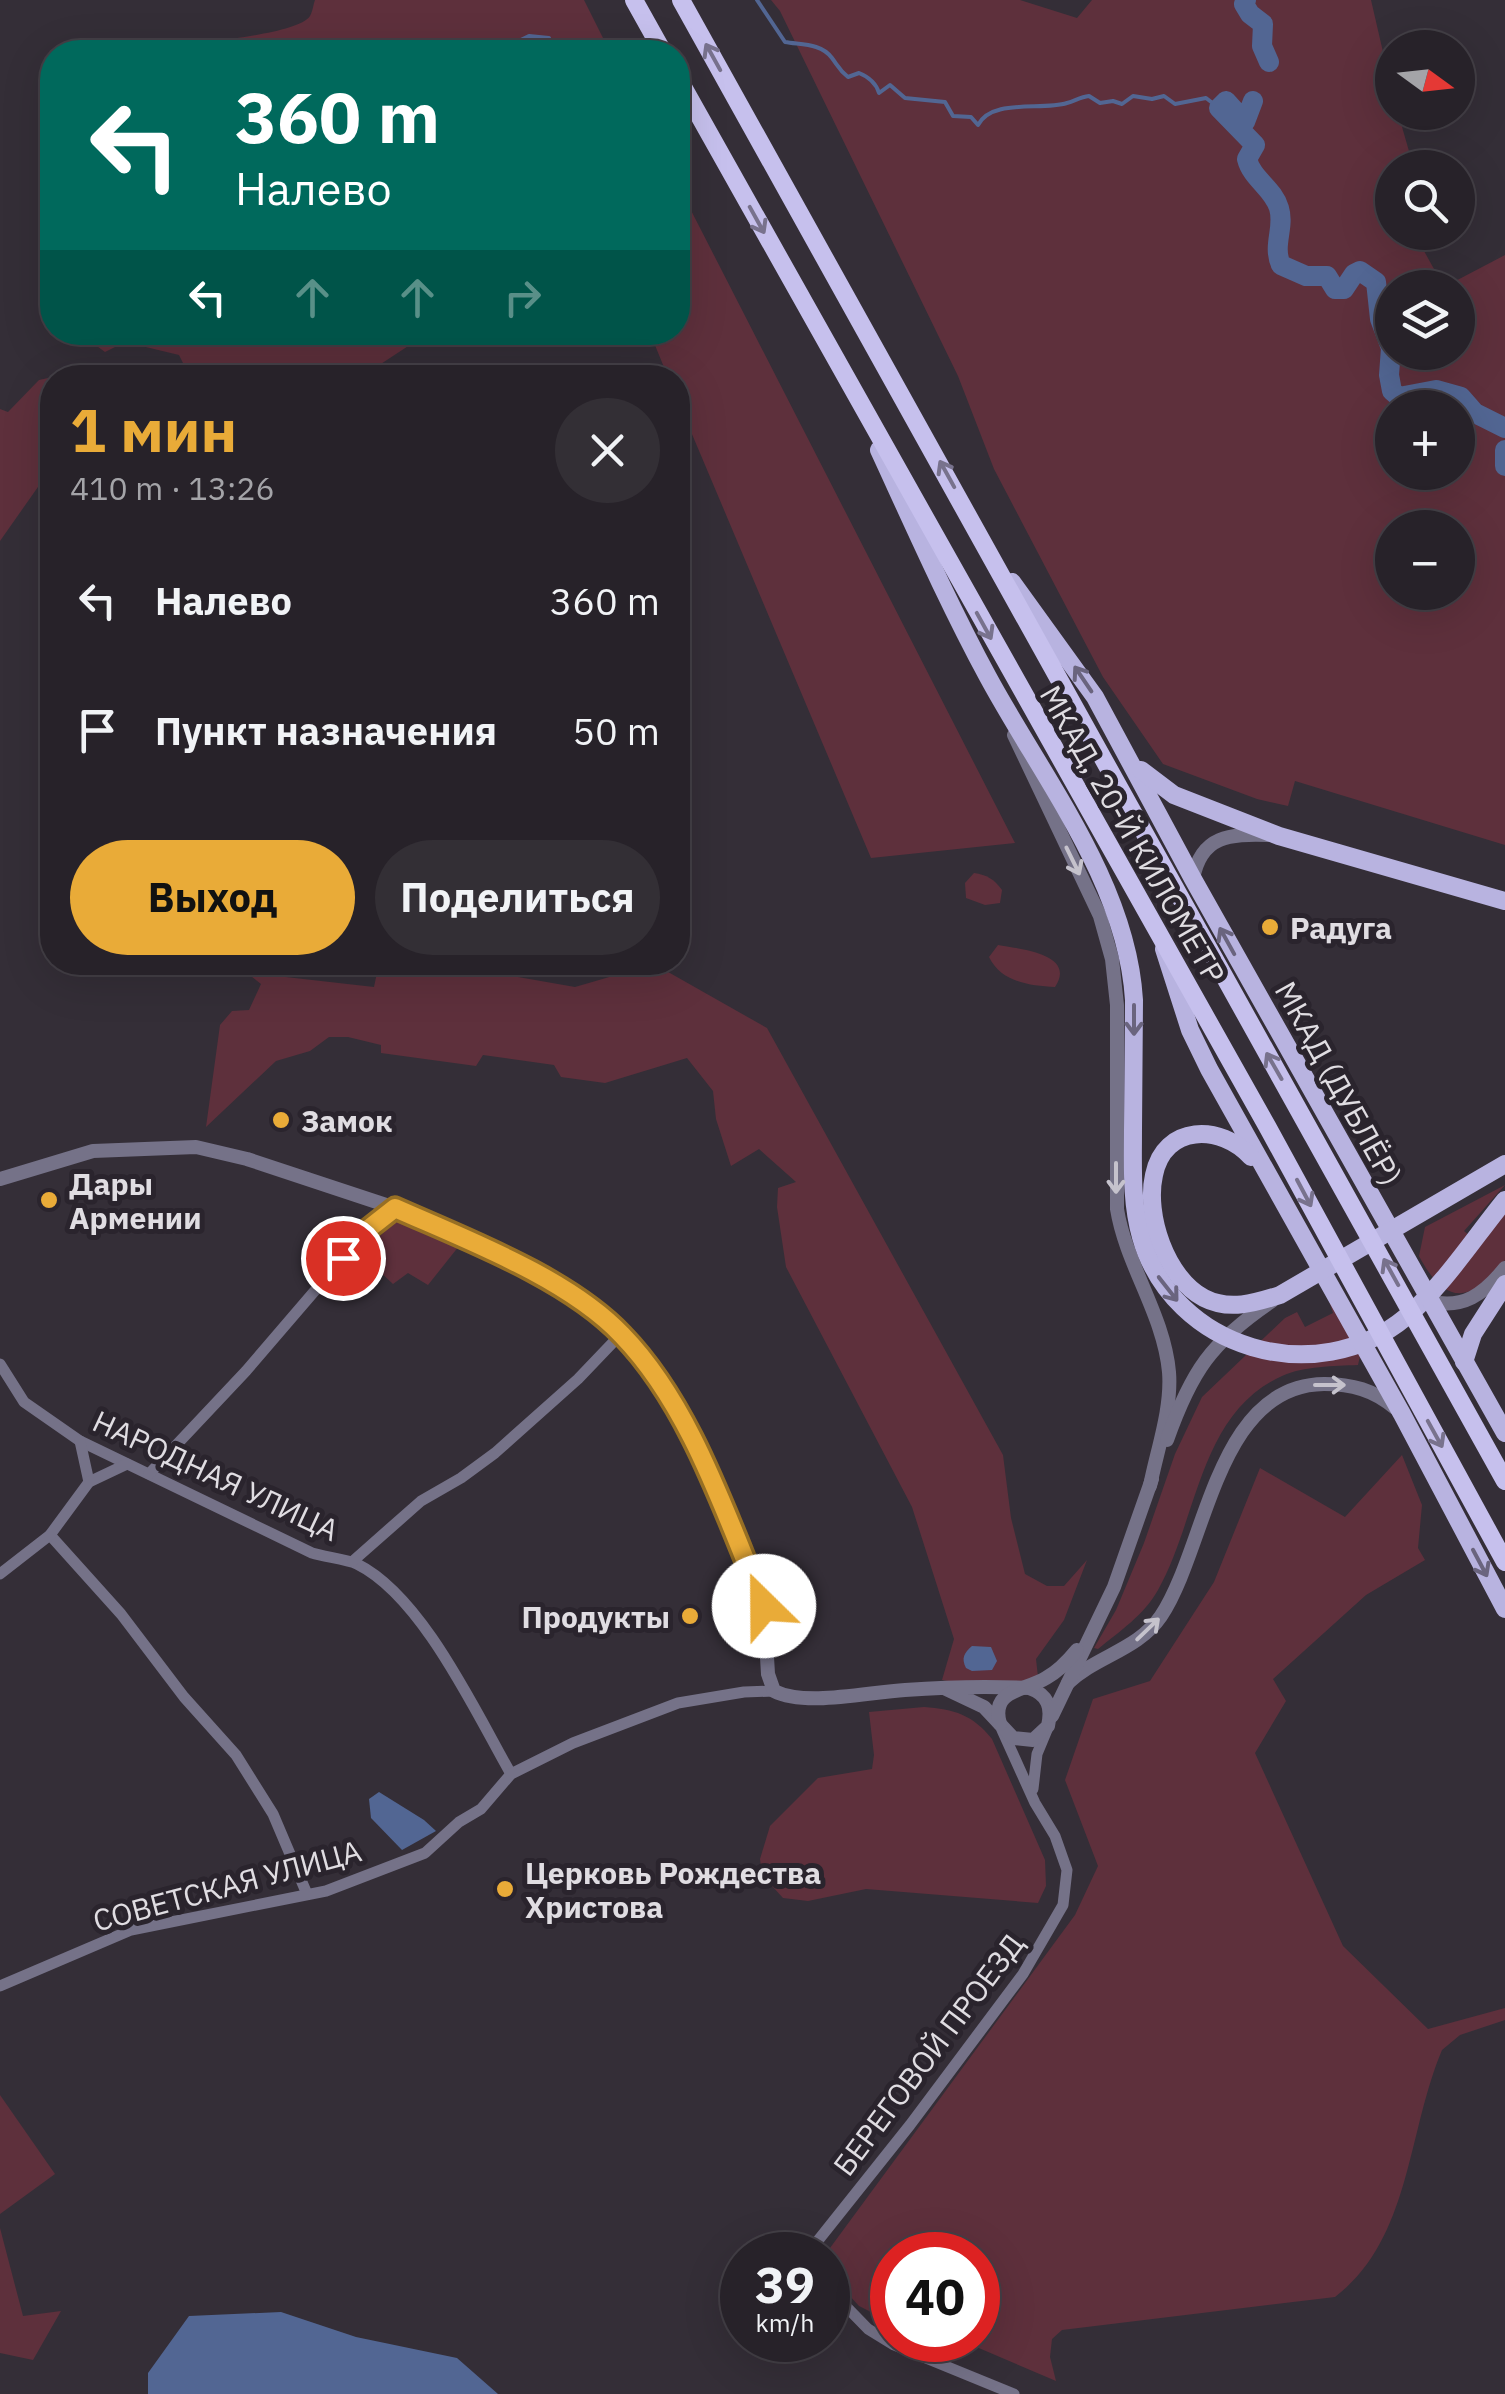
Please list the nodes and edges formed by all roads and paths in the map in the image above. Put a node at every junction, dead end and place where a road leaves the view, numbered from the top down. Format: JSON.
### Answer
{"nodes":[{"id":1,"x":634,"y":0,"type":"edge"},
{"id":2,"x":681,"y":0,"type":"edge"},
{"id":3,"x":656,"y":40,"type":"edge"},
{"id":4,"x":690,"y":99,"type":"edge"},
{"id":5,"x":850,"y":389,"type":"junction"},
{"id":6,"x":995,"y":559,"type":"junction"},
{"id":7,"x":988,"y":677,"type":"junction"},
{"id":8,"x":1133,"y":763,"type":"junction"},
{"id":9,"x":1279,"y":836,"type":"junction"},
{"id":10,"x":1193,"y":879,"type":"junction"},
{"id":11,"x":1505,"y":901,"type":"edge"},
{"id":12,"x":1163,"y":944,"type":"junction"},
{"id":13,"x":1505,"y":1164,"type":"edge"},
{"id":14,"x":1266,"y":1175,"type":"junction"},
{"id":15,"x":0,"y":1179,"type":"edge"},
{"id":16,"x":1505,"y":1200,"type":"edge"},
{"id":17,"x":395,"y":1208,"type":"junction"},
{"id":18,"x":1505,"y":1268,"type":"edge"},
{"id":19,"x":1505,"y":1284,"type":"edge"},
{"id":20,"x":1280,"y":1295,"type":"junction"},
{"id":21,"x":1429,"y":1301,"type":"junction"},
{"id":22,"x":621,"y":1334,"type":"junction"},
{"id":23,"x":1464,"y":1362,"type":"junction"},
{"id":24,"x":0,"y":1364,"type":"edge"},
{"id":25,"x":1402,"y":1414,"type":"junction"},
{"id":26,"x":1505,"y":1433,"type":"edge"},
{"id":27,"x":80,"y":1441,"type":"junction"},
{"id":28,"x":127,"y":1464,"type":"junction"},
{"id":29,"x":149,"y":1474,"type":"junction"},
{"id":30,"x":1505,"y":1481,"type":"edge"},
{"id":31,"x":90,"y":1482,"type":"junction"},
{"id":32,"x":1150,"y":1486,"type":"junction"},
{"id":33,"x":50,"y":1535,"type":"junction"},
{"id":34,"x":353,"y":1561,"type":"junction"},
{"id":35,"x":1505,"y":1562,"type":"edge"},
{"id":36,"x":0,"y":1574,"type":"edge"},
{"id":37,"x":1505,"y":1610,"type":"edge"},
{"id":38,"x":1097,"y":1623,"type":"junction"},
{"id":39,"x":1068,"y":1682,"type":"junction"},
{"id":40,"x":1022,"y":1688,"type":"junction"},
{"id":41,"x":946,"y":1689,"type":"junction"},
{"id":42,"x":774,"y":1690,"type":"junction"},
{"id":43,"x":1048,"y":1726,"type":"junction"},
{"id":44,"x":1002,"y":1730,"type":"junction"},
{"id":45,"x":507,"y":1778,"type":"junction"},
{"id":46,"x":1035,"y":1803,"type":"junction"},
{"id":47,"x":306,"y":1894,"type":"junction"},
{"id":48,"x":0,"y":1986,"type":"edge"},
{"id":49,"x":825,"y":2232,"type":"edge"},
{"id":50,"x":850,"y":2311,"type":"edge"},
{"id":51,"x":1014,"y":2394,"type":"edge"}],
"edges":[{"from":1,"to":3,"type":"highway"},
{"from":6,"to":2,"type":"highway","name":"МКАД, 20-Й КИЛОМЕТР","one_way":true},
{"from":4,"to":5,"type":"highway","name":"МКАД, 20-Й КИЛОМЕТР","one_way":true},
{"from":5,"to":7,"type":"main road"},
{"from":5,"to":12,"type":"highway","name":"МКАД, 20-Й КИЛОМЕТР","one_way":true},
{"from":8,"to":6,"type":"main road","name":"МКАД (ДУБЛЁР)","one_way":true},
{"from":30,"to":6,"type":"highway","name":"МКАД, 20-Й КИЛОМЕТР","one_way":true},
{"from":7,"to":16,"type":"main road","one_way":true},
{"from":7,"to":32,"type":"street","one_way":true},
{"from":8,"to":9,"type":"main road"},
{"from":8,"to":10,"type":"main road","name":"МКАД (ДУБЛЁР)"},
{"from":9,"to":10,"type":"street"},
{"from":9,"to":11,"type":"main road"},
{"from":21,"to":10,"type":"main road","name":"МКАД (ДУБЛЁР)","one_way":true},
{"from":12,"to":14,"type":"main road"},
{"from":12,"to":35,"type":"highway","name":"МКАД, 20-Й КИЛОМЕТР","one_way":true},
{"from":13,"to":20,"type":"main road"},
{"from":14,"to":20,"type":"main road"},
{"from":14,"to":25,"type":"main road"},
{"from":15,"to":17,"type":"street"},
{"from":17,"to":22,"type":"street"},
{"from":17,"to":29,"type":"street"},
{"from":18,"to":21,"type":"street"},
{"from":19,"to":23,"type":"main road"},
{"from":20,"to":32,"type":"street"},
{"from":21,"to":23,"type":"main road","name":"МКАД (ДУБЛЁР)"},
{"from":22,"to":34,"type":"street"},
{"from":22,"to":42,"type":"street"},
{"from":23,"to":26,"type":"main road","name":"МКАД (ДУБЛЁР)"},
{"from":24,"to":27,"type":"street","name":"НАРОДНАЯ УЛИЦА"},
{"from":25,"to":37,"type":"main road","one_way":true},
{"from":39,"to":25,"type":"street","one_way":true},
{"from":27,"to":28,"type":"street","name":"НАРОДНАЯ УЛИЦА"},
{"from":27,"to":31,"type":"street"},
{"from":28,"to":29,"type":"street","name":"НАРОДНАЯ УЛИЦА"},
{"from":28,"to":31,"type":"street"},
{"from":29,"to":34,"type":"street","name":"НАРОДНАЯ УЛИЦА"},
{"from":31,"to":33,"type":"street"},
{"from":32,"to":38,"type":"street"},
{"from":33,"to":36,"type":"street"},
{"from":33,"to":47,"type":"street"},
{"from":34,"to":45,"type":"street","name":"НАРОДНАЯ УЛИЦА"},
{"from":38,"to":39,"type":"street"},
{"from":38,"to":40,"type":"street"},
{"from":39,"to":43,"type":"street"},
{"from":40,"to":41,"type":"street"},
{"from":40,"to":43,"type":"street"},
{"from":40,"to":44,"type":"street"},
{"from":41,"to":42,"type":"street"},
{"from":41,"to":44,"type":"street"},
{"from":42,"to":45,"type":"street","name":"СОВЕТСКАЯ УЛИЦА"},
{"from":43,"to":44,"type":"street"},
{"from":43,"to":46,"type":"street"},
{"from":44,"to":46,"type":"street","name":"БЕРЕГОВОЙ ПРОЕЗД"},
{"from":45,"to":47,"type":"street","name":"СОВЕТСКАЯ УЛИЦА"},
{"from":46,"to":49,"type":"street","name":"БЕРЕГОВОЙ ПРОЕЗД"},
{"from":47,"to":48,"type":"street","name":"СОВЕТСКАЯ УЛИЦА"},
{"from":50,"to":51,"type":"street"}]}
